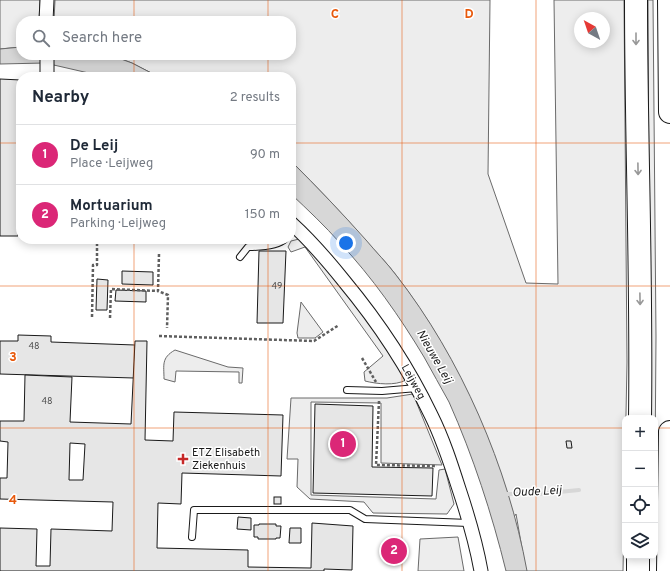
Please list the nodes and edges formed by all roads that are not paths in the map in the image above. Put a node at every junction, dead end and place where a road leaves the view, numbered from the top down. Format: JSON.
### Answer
{"nodes":[{"id":1,"x":47,"y":0,"type":"edge"},
{"id":2,"x":636,"y":0,"type":"edge"},
{"id":3,"x":669,"y":0,"type":"edge"},
{"id":4,"x":46,"y":16,"type":"edge"},
{"id":5,"x":46,"y":60,"type":"edge"},
{"id":6,"x":47,"y":72,"type":"edge"},
{"id":7,"x":670,"y":112,"type":"edge"},
{"id":8,"x":296,"y":231,"type":"edge"},
{"id":9,"x":273,"y":244,"type":"edge"},
{"id":10,"x":240,"y":257,"type":"dead end"},
{"id":11,"x":417,"y":388,"type":"junction"},
{"id":12,"x":347,"y":390,"type":"dead end"},
{"id":13,"x":640,"y":415,"type":"edge"},
{"id":14,"x":670,"y":432,"type":"edge"},
{"id":15,"x":471,"y":523,"type":"junction"},
{"id":16,"x":192,"y":537,"type":"dead end"},
{"id":17,"x":638,"y":559,"type":"edge"},
{"id":18,"x":481,"y":571,"type":"edge"},
{"id":19,"x":638,"y":571,"type":"edge"},
{"id":20,"x":668,"y":571,"type":"edge"}],
"edges":[{"from":1,"to":4,"type":"street"},
{"from":2,"to":13,"type":"highway","one_way":true},
{"from":3,"to":7,"type":"highway"},
{"from":5,"to":6,"type":"street"},
{"from":8,"to":11,"type":"street","name":"Leijweg"},
{"from":9,"to":10,"type":"lane"},
{"from":11,"to":12,"type":"lane"},
{"from":11,"to":15,"type":"street","name":"Leijweg"},
{"from":14,"to":20,"type":"highway"},
{"from":15,"to":16,"type":"lane"},
{"from":15,"to":18,"type":"street","name":"Leijweg"},
{"from":17,"to":19,"type":"highway"}]}
